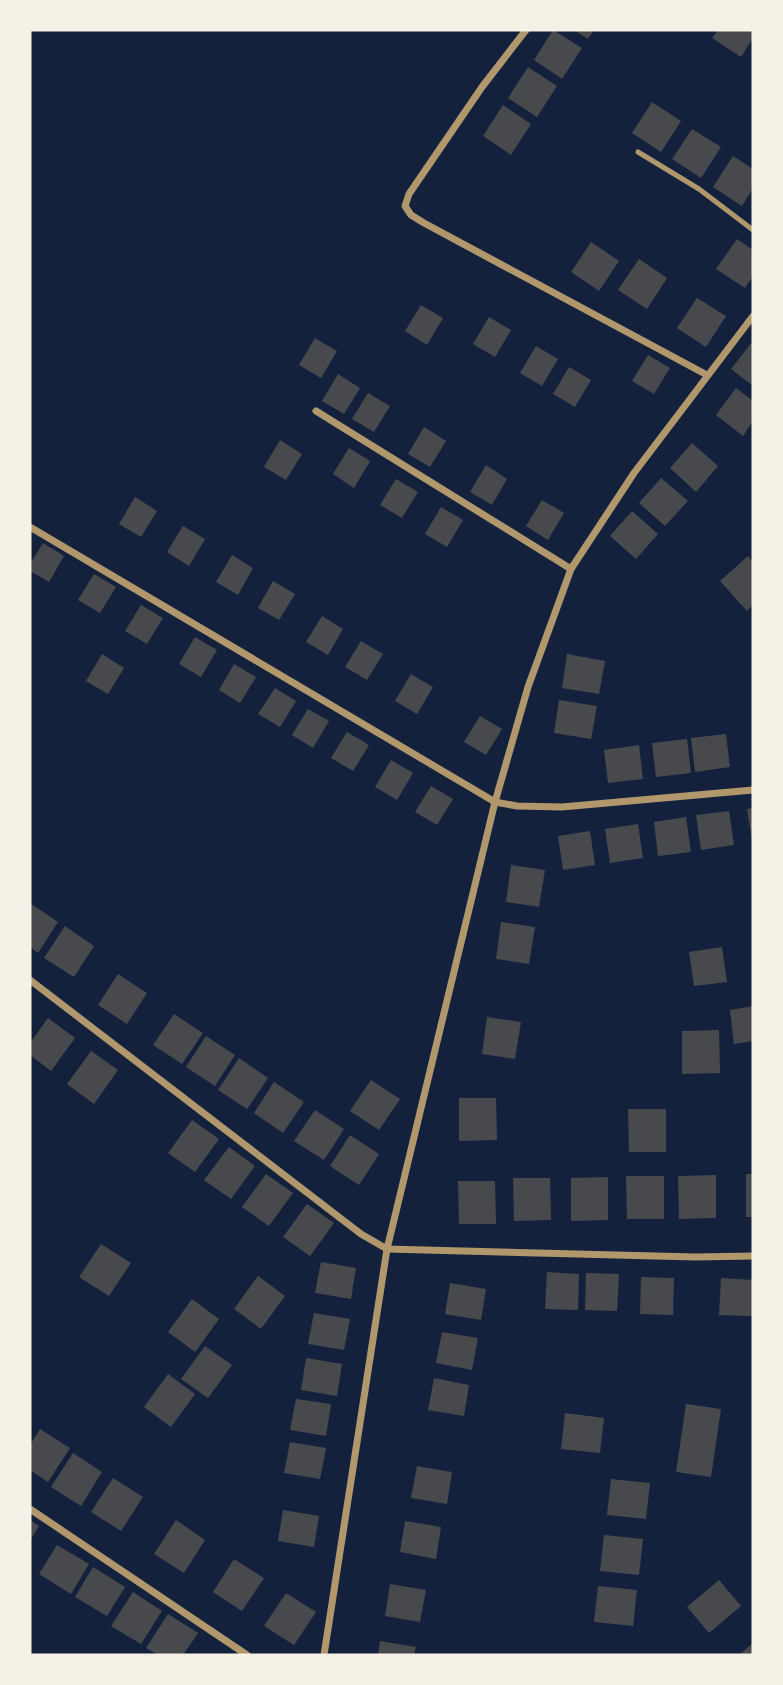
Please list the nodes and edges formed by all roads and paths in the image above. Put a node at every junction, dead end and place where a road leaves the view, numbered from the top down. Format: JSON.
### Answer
{"nodes":[{"id":1,"x":526,"y":30,"type":"edge"},
{"id":2,"x":638,"y":152,"type":"dead end"},
{"id":3,"x":753,"y":230,"type":"edge"},
{"id":4,"x":753,"y":316,"type":"edge"},
{"id":5,"x":707,"y":375,"type":"junction"},
{"id":6,"x":316,"y":411,"type":"dead end"},
{"id":7,"x":30,"y":527,"type":"edge"},
{"id":8,"x":571,"y":569,"type":"junction"},
{"id":9,"x":753,"y":790,"type":"edge"},
{"id":10,"x":495,"y":802,"type":"junction"},
{"id":11,"x":30,"y":980,"type":"edge"},
{"id":12,"x":387,"y":1249,"type":"junction"},
{"id":13,"x":753,"y":1255,"type":"edge"},
{"id":14,"x":30,"y":1509,"type":"edge"},
{"id":15,"x":247,"y":1655,"type":"edge"},
{"id":16,"x":324,"y":1655,"type":"edge"}],
"edges":[{"from":1,"to":5,"type":"street"},
{"from":2,"to":3,"type":"lane"},
{"from":4,"to":5,"type":"street"},
{"from":5,"to":8,"type":"street"},
{"from":6,"to":8,"type":"street"},
{"from":7,"to":10,"type":"street"},
{"from":8,"to":10,"type":"street"},
{"from":9,"to":10,"type":"street"},
{"from":10,"to":12,"type":"street"},
{"from":11,"to":12,"type":"street"},
{"from":12,"to":13,"type":"street"},
{"from":12,"to":16,"type":"street"},
{"from":14,"to":15,"type":"street"}]}
